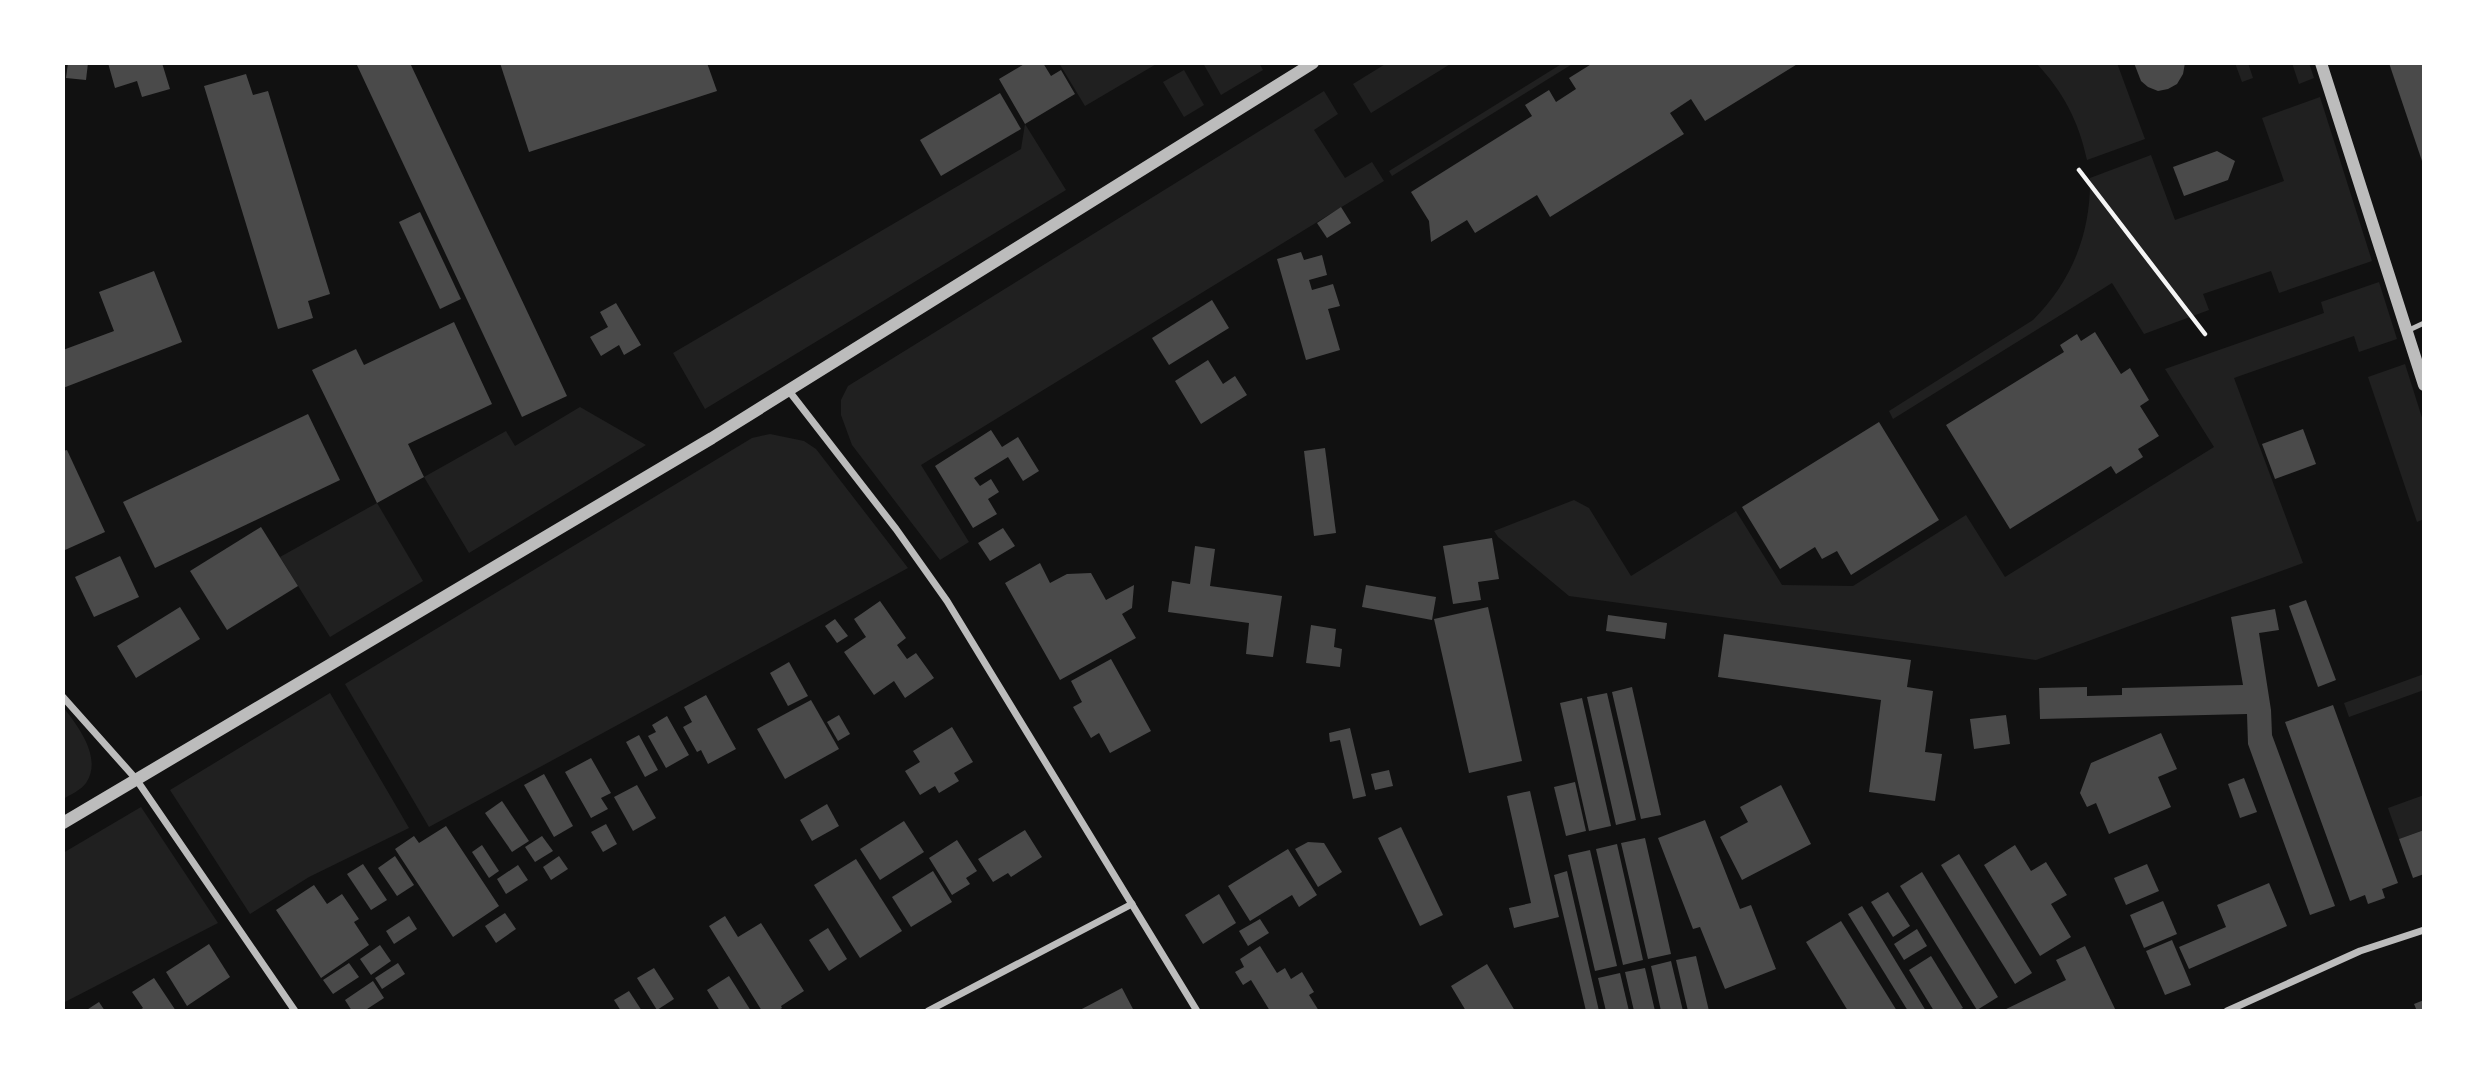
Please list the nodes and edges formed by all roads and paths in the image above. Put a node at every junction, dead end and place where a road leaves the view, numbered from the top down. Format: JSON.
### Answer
{"nodes":[{"id":1,"x":1313,"y":63,"type":"edge"},
{"id":2,"x":2321,"y":63,"type":"edge"},
{"id":3,"x":2079,"y":170,"type":"dead end"},
{"id":4,"x":2424,"y":323,"type":"edge"},
{"id":5,"x":2407,"y":331,"type":"junction"},
{"id":6,"x":2205,"y":334,"type":"dead end"},
{"id":7,"x":2424,"y":385,"type":"edge"},
{"id":8,"x":789,"y":391,"type":"junction"},
{"id":9,"x":63,"y":694,"type":"edge"},
{"id":10,"x":136,"y":779,"type":"junction"},
{"id":11,"x":63,"y":822,"type":"edge"},
{"id":12,"x":1132,"y":904,"type":"junction"},
{"id":13,"x":2424,"y":930,"type":"edge"},
{"id":14,"x":295,"y":1011,"type":"edge"},
{"id":15,"x":928,"y":1011,"type":"edge"},
{"id":16,"x":1198,"y":1011,"type":"edge"},
{"id":17,"x":2227,"y":1011,"type":"edge"}],
"edges":[{"from":1,"to":8,"type":"street"},
{"from":2,"to":5,"type":"street"},
{"from":3,"to":6,"type":"path"},
{"from":4,"to":5,"type":"lane"},
{"from":5,"to":7,"type":"street"},
{"from":8,"to":10,"type":"street"},
{"from":8,"to":12,"type":"street"},
{"from":9,"to":10,"type":"street"},
{"from":10,"to":11,"type":"street"},
{"from":10,"to":14,"type":"street"},
{"from":12,"to":15,"type":"street"},
{"from":12,"to":16,"type":"street"},
{"from":13,"to":17,"type":"street"}]}
